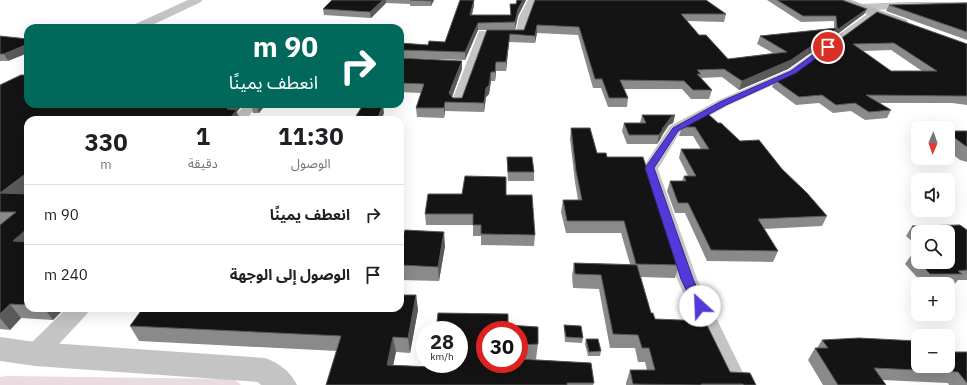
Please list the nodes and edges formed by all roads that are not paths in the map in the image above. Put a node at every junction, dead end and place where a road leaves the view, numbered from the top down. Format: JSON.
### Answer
{"nodes":[{"id":1,"x":197,"y":0,"type":"edge"},
{"id":2,"x":532,"y":0,"type":"edge"},
{"id":3,"x":840,"y":0,"type":"edge"},
{"id":4,"x":846,"y":0,"type":"edge"},
{"id":5,"x":967,"y":5,"type":"edge"},
{"id":6,"x":866,"y":10,"type":"junction"},
{"id":7,"x":145,"y":24,"type":"edge"},
{"id":8,"x":913,"y":27,"type":"edge"},
{"id":9,"x":457,"y":103,"type":"edge"},
{"id":10,"x":249,"y":108,"type":"edge"},
{"id":11,"x":242,"y":116,"type":"edge"},
{"id":12,"x":76,"y":312,"type":"edge"},
{"id":13,"x":0,"y":348,"type":"edge"},
{"id":14,"x":35,"y":354,"type":"junction"},
{"id":15,"x":282,"y":385,"type":"edge"},
{"id":16,"x":737,"y":385,"type":"edge"}],
"edges":[{"from":1,"to":7,"type":"street"},
{"from":2,"to":9,"type":"street"},
{"from":3,"to":6,"type":"main road"},
{"from":4,"to":6,"type":"main road"},
{"from":5,"to":6,"type":"street"},
{"from":6,"to":8,"type":"main road"},
{"from":6,"to":16,"type":"street"},
{"from":10,"to":11,"type":"street"},
{"from":12,"to":14,"type":"street"},
{"from":13,"to":14,"type":"street"},
{"from":14,"to":15,"type":"street"}]}
